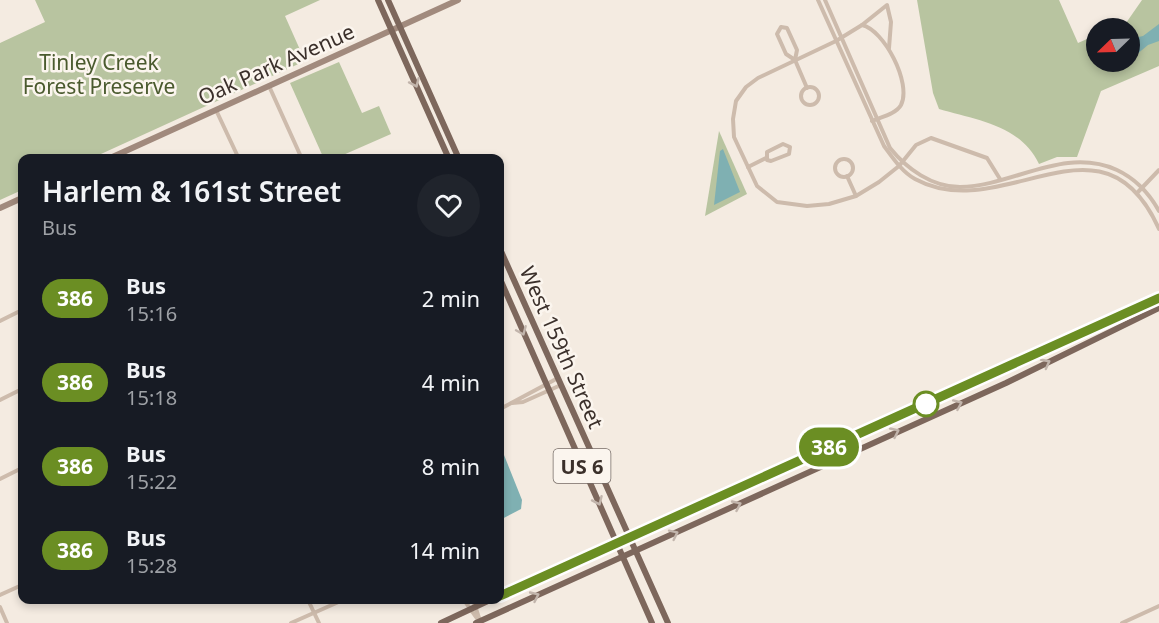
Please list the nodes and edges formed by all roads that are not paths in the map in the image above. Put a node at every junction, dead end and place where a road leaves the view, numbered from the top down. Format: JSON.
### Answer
{"nodes":[{"id":1,"x":378,"y":0,"type":"edge"},
{"id":2,"x":387,"y":0,"type":"edge"},
{"id":3,"x":458,"y":0,"type":"edge"},
{"id":4,"x":818,"y":0,"type":"edge"},
{"id":5,"x":825,"y":0,"type":"edge"},
{"id":6,"x":887,"y":2,"type":"edge"},
{"id":7,"x":862,"y":25,"type":"junction"},
{"id":8,"x":399,"y":26,"type":"junction"},
{"id":9,"x":391,"y":30,"type":"junction"},
{"id":10,"x":842,"y":38,"type":"junction"},
{"id":11,"x":836,"y":41,"type":"junction"},
{"id":12,"x":889,"y":48,"type":"junction"},
{"id":13,"x":795,"y":60,"type":"junction"},
{"id":14,"x":269,"y":85,"type":"junction"},
{"id":15,"x":807,"y":88,"type":"junction"},
{"id":16,"x":216,"y":109,"type":"junction"},
{"id":17,"x":877,"y":119,"type":"junction"},
{"id":18,"x":872,"y":121,"type":"junction"},
{"id":19,"x":124,"y":154,"type":"edge"},
{"id":20,"x":236,"y":154,"type":"edge"},
{"id":21,"x":301,"y":154,"type":"edge"},
{"id":22,"x":447,"y":154,"type":"edge"},
{"id":23,"x":457,"y":154,"type":"edge"},
{"id":24,"x":766,"y":158,"type":"junction"},
{"id":25,"x":900,"y":164,"type":"junction"},
{"id":26,"x":747,"y":166,"type":"junction"},
{"id":27,"x":1159,"y":170,"type":"edge"},
{"id":28,"x":847,"y":176,"type":"junction"},
{"id":29,"x":1000,"y":179,"type":"junction"},
{"id":30,"x":1143,"y":186,"type":"junction"},
{"id":31,"x":1138,"y":192,"type":"junction"},
{"id":32,"x":856,"y":196,"type":"junction"},
{"id":33,"x":18,"y":200,"type":"edge"},
{"id":34,"x":0,"y":208,"type":"edge"},
{"id":35,"x":1159,"y":211,"type":"edge"},
{"id":36,"x":1159,"y":230,"type":"edge"},
{"id":37,"x":504,"y":258,"type":"edge"},
{"id":38,"x":504,"y":288,"type":"edge"},
{"id":39,"x":1159,"y":298,"type":"edge"},
{"id":40,"x":1159,"y":308,"type":"edge"},
{"id":41,"x":18,"y":312,"type":"edge"},
{"id":42,"x":0,"y":321,"type":"edge"},
{"id":43,"x":558,"y":378,"type":"junction"},
{"id":44,"x":545,"y":383,"type":"junction"},
{"id":45,"x":561,"y":385,"type":"junction"},
{"id":46,"x":548,"y":391,"type":"junction"},
{"id":47,"x":18,"y":392,"type":"edge"},
{"id":48,"x":0,"y":400,"type":"edge"},
{"id":49,"x":511,"y":404,"type":"junction"},
{"id":50,"x":504,"y":407,"type":"edge"},
{"id":51,"x":18,"y":470,"type":"edge"},
{"id":52,"x":0,"y":478,"type":"edge"},
{"id":53,"x":629,"y":536,"type":"junction"},
{"id":54,"x":616,"y":542,"type":"junction"},
{"id":55,"x":636,"y":552,"type":"junction"},
{"id":56,"x":623,"y":558,"type":"junction"},
{"id":57,"x":18,"y":587,"type":"edge"},
{"id":58,"x":504,"y":594,"type":"edge"},
{"id":59,"x":0,"y":595,"type":"edge"},
{"id":60,"x":310,"y":604,"type":"edge"},
{"id":61,"x":334,"y":604,"type":"edge"},
{"id":62,"x":473,"y":606,"type":"edge"},
{"id":63,"x":1159,"y":606,"type":"edge"},
{"id":64,"x":0,"y":607,"type":"edge"},
{"id":65,"x":314,"y":613,"type":"junction"},
{"id":66,"x":478,"y":622,"type":"edge"},
{"id":67,"x":7,"y":623,"type":"edge"},
{"id":68,"x":291,"y":623,"type":"edge"},
{"id":69,"x":319,"y":623,"type":"edge"},
{"id":70,"x":441,"y":623,"type":"edge"},
{"id":71,"x":652,"y":623,"type":"edge"},
{"id":72,"x":668,"y":623,"type":"edge"},
{"id":73,"x":1122,"y":623,"type":"edge"}],
"edges":[{"from":1,"to":9,"type":"main road"},
{"from":2,"to":8,"type":"main road"},
{"from":3,"to":8,"type":"street","name":"Oak Park Avenue"},
{"from":4,"to":11,"type":"street"},
{"from":5,"to":10,"type":"street"},
{"from":6,"to":7,"type":"street"},
{"from":6,"to":12,"type":"street"},
{"from":7,"to":10,"type":"street"},
{"from":7,"to":12,"type":"street"},
{"from":8,"to":9,"type":"street","name":"Oak Park Avenue"},
{"from":8,"to":23,"type":"main road"},
{"from":9,"to":14,"type":"street","name":"Oak Park Avenue"},
{"from":9,"to":22,"type":"main road","one_way":true},
{"from":10,"to":11,"type":"street"},
{"from":10,"to":17,"type":"street"},
{"from":11,"to":13,"type":"street"},
{"from":11,"to":18,"type":"street"},
{"from":12,"to":17,"type":"street"},
{"from":13,"to":13,"type":"street"},
{"from":13,"to":15,"type":"street"},
{"from":13,"to":26,"type":"street"},
{"from":14,"to":16,"type":"street","name":"Oak Park Avenue"},
{"from":14,"to":21,"type":"street"},
{"from":15,"to":15,"type":"street"},
{"from":16,"to":19,"type":"street","name":"Oak Park Avenue"},
{"from":16,"to":20,"type":"street"},
{"from":17,"to":18,"type":"street"},
{"from":17,"to":25,"type":"street"},
{"from":18,"to":25,"type":"street"},
{"from":24,"to":24,"type":"street"},
{"from":24,"to":26,"type":"street"},
{"from":25,"to":29,"type":"street"},
{"from":25,"to":29,"type":"street"},
{"from":25,"to":31,"type":"street"},
{"from":25,"to":32,"type":"street"},
{"from":26,"to":32,"type":"street"},
{"from":27,"to":30,"type":"street"},
{"from":28,"to":28,"type":"street"},
{"from":28,"to":32,"type":"street"},
{"from":29,"to":30,"type":"street"},
{"from":30,"to":31,"type":"street"},
{"from":30,"to":35,"type":"street"},
{"from":31,"to":36,"type":"street"},
{"from":33,"to":34,"type":"street"},
{"from":37,"to":43,"type":"main road","name":"West 159th Street","number":"US 6"},
{"from":38,"to":44,"type":"main road","name":"West 159th Street","number":"US 6","one_way":true},
{"from":39,"to":53,"type":"main road"},
{"from":55,"to":40,"type":"main road","one_way":true},
{"from":41,"to":42,"type":"street"},
{"from":43,"to":44,"type":"street"},
{"from":43,"to":45,"type":"main road","name":"West 159th Street","number":"US 6"},
{"from":44,"to":46,"type":"main road","name":"West 159th Street","number":"US 6"},
{"from":44,"to":49,"type":"street"},
{"from":45,"to":46,"type":"street"},
{"from":45,"to":53,"type":"main road","name":"West 159th Street","number":"US 6"},
{"from":46,"to":49,"type":"street"},
{"from":46,"to":54,"type":"main road","name":"West 159th Street","number":"US 6","one_way":true},
{"from":47,"to":48,"type":"street"},
{"from":49,"to":50,"type":"street"},
{"from":51,"to":52,"type":"street"},
{"from":53,"to":54,"type":"main road"},
{"from":53,"to":55,"type":"main road","name":"West 159th Street","number":"US 6"},
{"from":54,"to":56,"type":"main road","name":"West 159th Street","number":"US 6"},
{"from":54,"to":58,"type":"main road"},
{"from":55,"to":56,"type":"main road"},
{"from":55,"to":72,"type":"main road","name":"West 159th Street","number":"US 6"},
{"from":66,"to":56,"type":"main road","one_way":true},
{"from":56,"to":71,"type":"main road","name":"West 159th Street","number":"US 6"},
{"from":57,"to":59,"type":"street"},
{"from":60,"to":65,"type":"street"},
{"from":61,"to":65,"type":"street"},
{"from":62,"to":66,"type":"street"},
{"from":62,"to":70,"type":"main road"},
{"from":63,"to":73,"type":"street"},
{"from":64,"to":67,"type":"street"},
{"from":65,"to":68,"type":"street"},
{"from":65,"to":69,"type":"street"}]}
